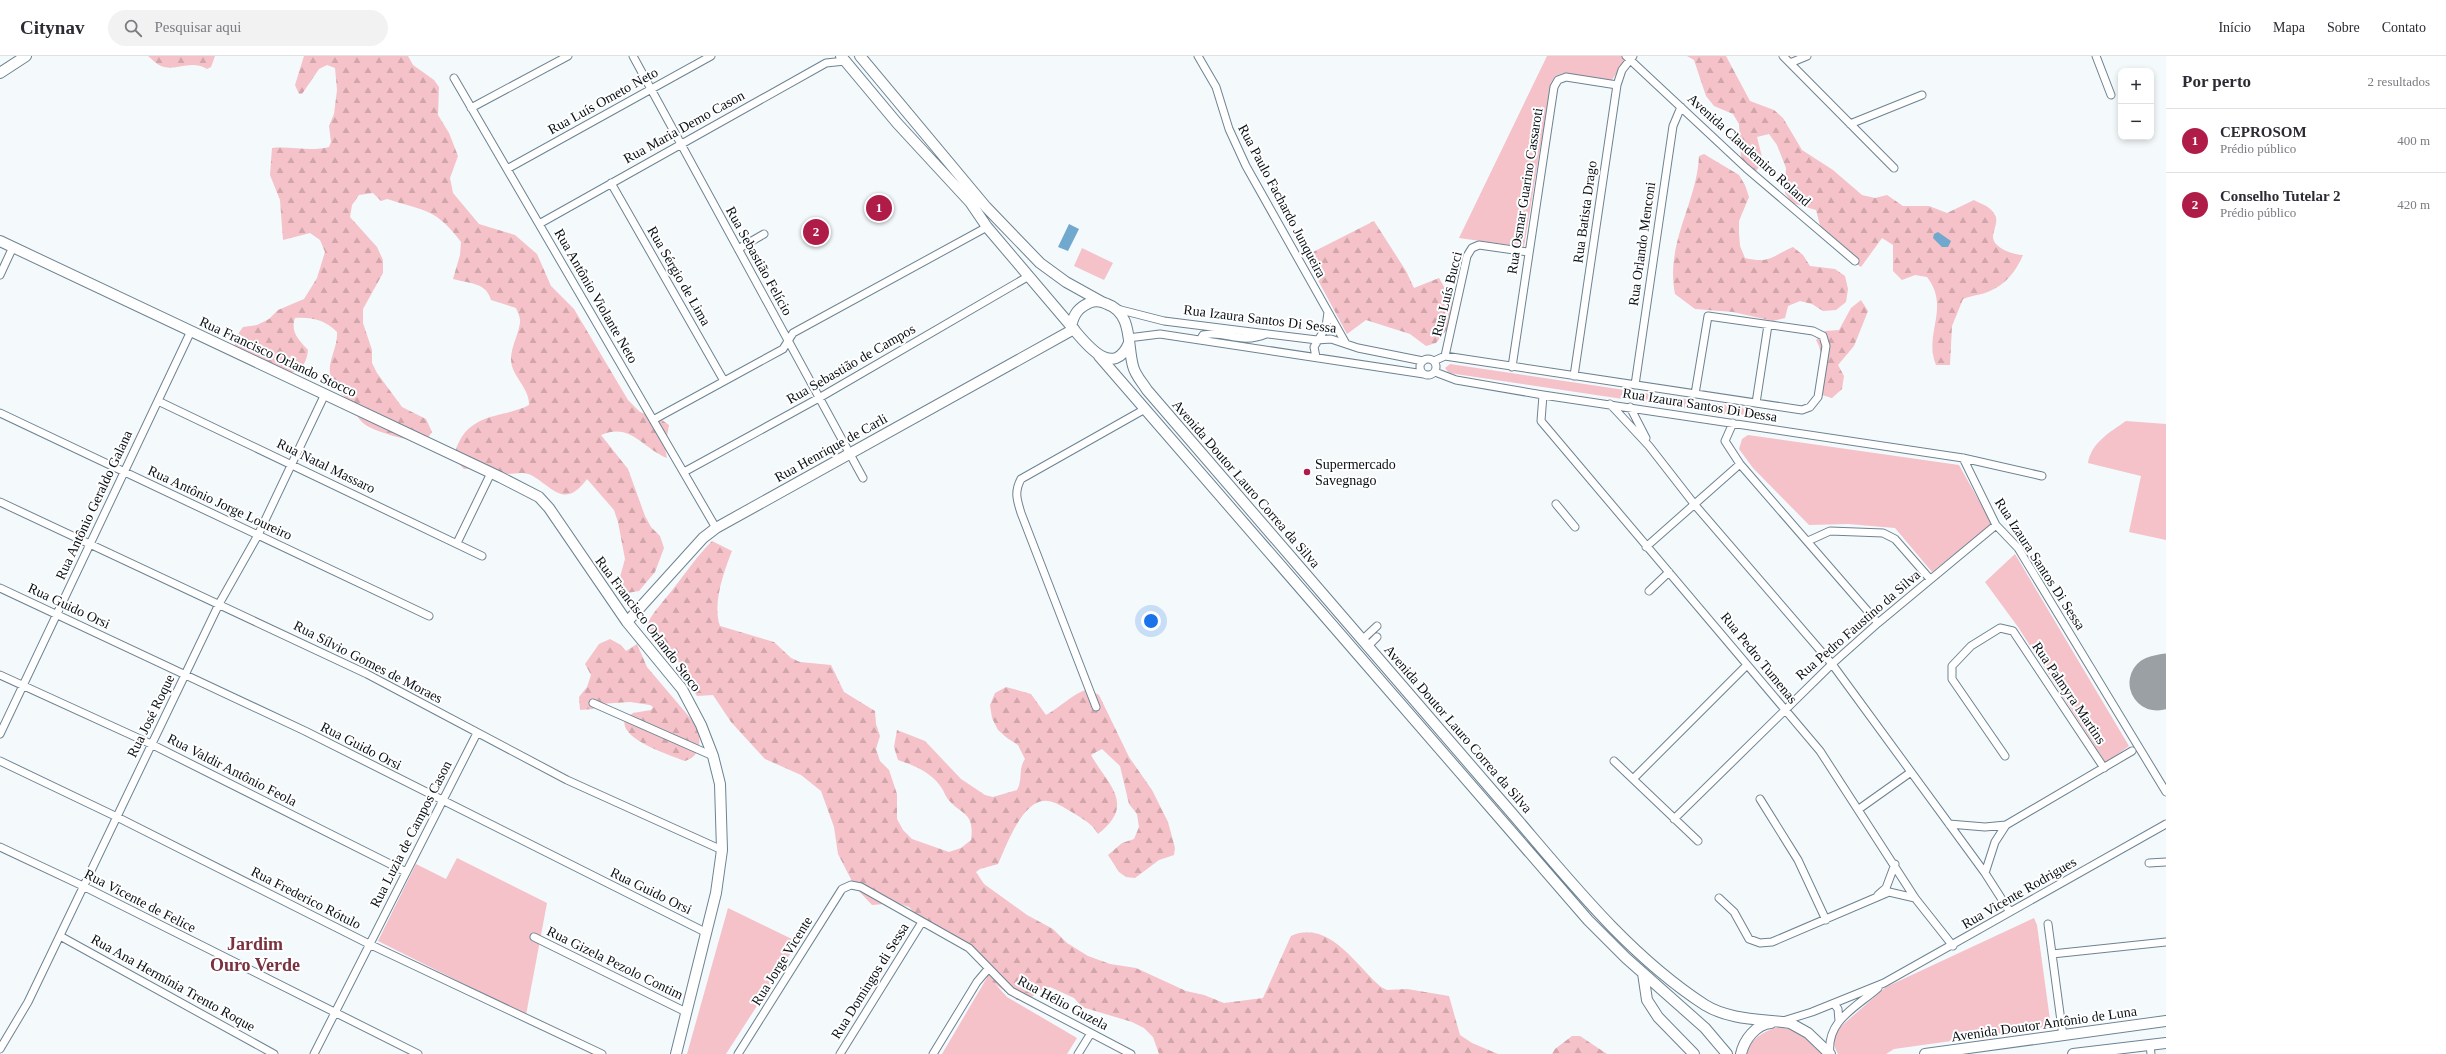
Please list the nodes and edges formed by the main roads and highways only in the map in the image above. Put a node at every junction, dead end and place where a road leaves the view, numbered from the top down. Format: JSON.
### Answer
{"nodes":[{"id":1,"x":26,"y":56,"type":"edge"},
{"id":2,"x":860,"y":56,"type":"edge"},
{"id":3,"x":843,"y":58,"type":"edge"},
{"id":4,"x":0,"y":73,"type":"edge"},
{"id":5,"x":0,"y":241,"type":"edge"},
{"id":6,"x":1102,"y":302,"type":"junction"},
{"id":7,"x":1072,"y":328,"type":"junction"},
{"id":8,"x":1128,"y":341,"type":"junction"},
{"id":9,"x":1099,"y":356,"type":"junction"},
{"id":10,"x":542,"y":500,"type":"joint"},
{"id":11,"x":627,"y":622,"type":"junction"},
{"id":12,"x":1643,"y":973,"type":"junction"},
{"id":13,"x":2166,"y":1021,"type":"edge"},
{"id":14,"x":1779,"y":1022,"type":"junction"},
{"id":15,"x":2166,"y":1043,"type":"edge"},
{"id":16,"x":2151,"y":1049,"type":"edge"},
{"id":17,"x":676,"y":1054,"type":"edge"},
{"id":18,"x":1694,"y":1054,"type":"edge"},
{"id":19,"x":1727,"y":1054,"type":"edge"},
{"id":20,"x":1740,"y":1054,"type":"edge"},
{"id":21,"x":1830,"y":1054,"type":"edge"},
{"id":22,"x":1925,"y":1054,"type":"edge"},
{"id":23,"x":2073,"y":1054,"type":"edge"}],
"edges":[{"from":1,"to":4,"type":"main road"},
{"from":2,"to":6,"type":"main road"},
{"from":3,"to":7,"type":"main road"},
{"from":5,"to":10,"type":"main road","name":"Rua Francisco Orlando Stocco"},
{"from":6,"to":7,"type":"main road"},
{"from":6,"to":8,"type":"main road"},
{"from":7,"to":9,"type":"main road"},
{"from":7,"to":11,"type":"main road","name":"Rua Henrique de Carli"},
{"from":8,"to":9,"type":"main road"},
{"from":8,"to":14,"type":"main road","name":"Avenida Doutor Lauro Correa da Silva"},
{"from":9,"to":12,"type":"main road"},
{"from":10,"to":11,"type":"main road","name":"Rua Francisco Orlando Stoco"},
{"from":11,"to":17,"type":"main road","name":"Rua Francisco Orlando Stoco"},
{"from":12,"to":18,"type":"main road"},
{"from":12,"to":19,"type":"main road"},
{"from":13,"to":22,"type":"main road","name":"Avenida Doutor Antônio de Luna"},
{"from":14,"to":20,"type":"main road"},
{"from":14,"to":21,"type":"main road","name":"Avenida Doutor Lauro Correa da Silva"},
{"from":15,"to":16,"type":"main road"},
{"from":16,"to":23,"type":"main road"}]}
